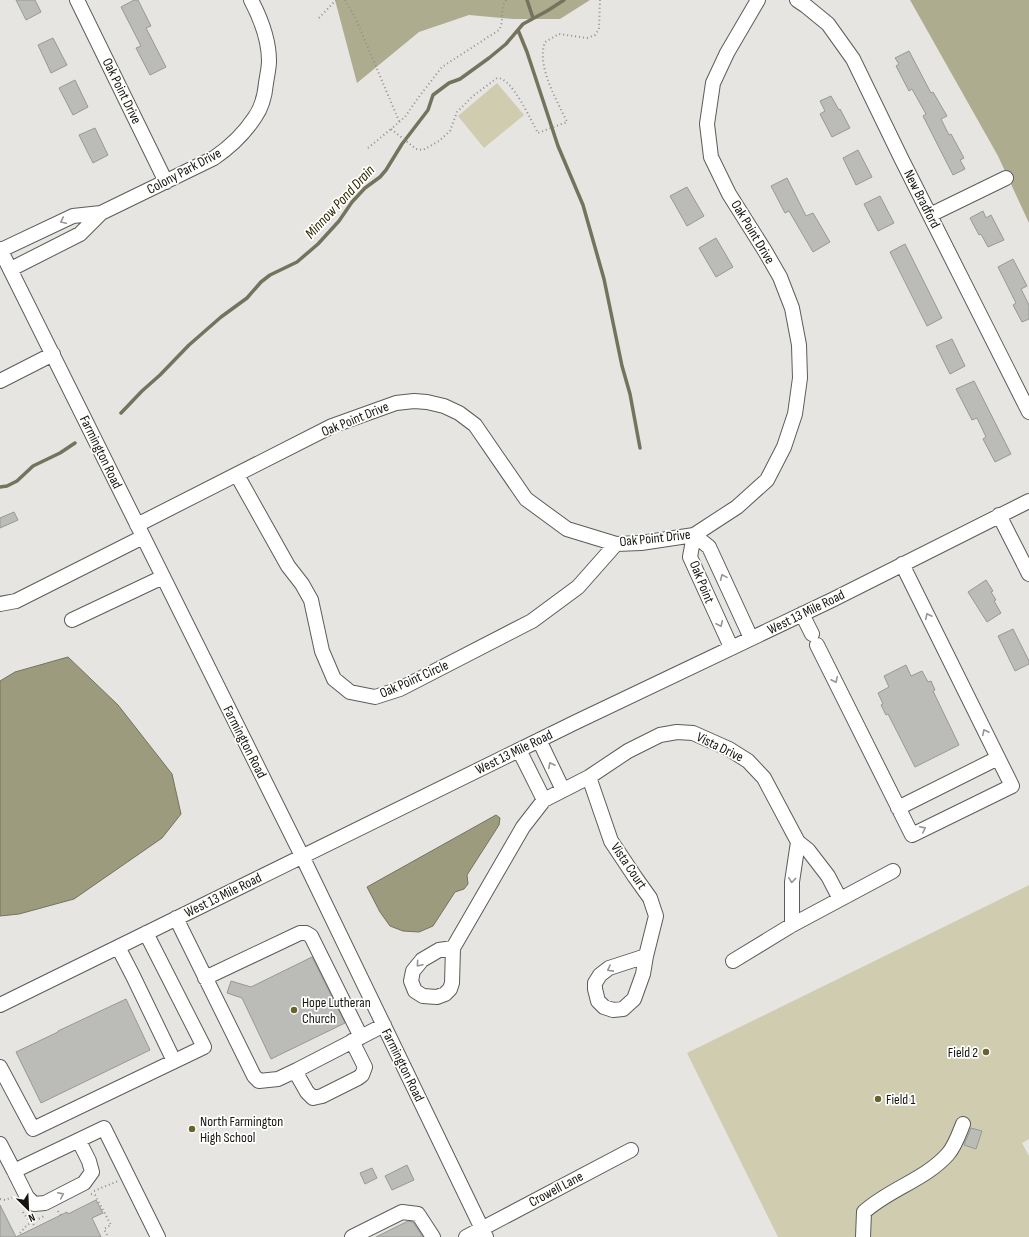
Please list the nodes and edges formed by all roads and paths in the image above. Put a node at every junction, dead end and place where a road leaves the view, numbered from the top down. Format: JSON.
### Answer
{"nodes":[{"id":1,"x":77,"y":0,"type":"edge"},
{"id":2,"x":251,"y":0,"type":"edge"},
{"id":3,"x":336,"y":0,"type":"edge"},
{"id":4,"x":345,"y":0,"type":"edge"},
{"id":5,"x":506,"y":0,"type":"edge"},
{"id":6,"x":600,"y":0,"type":"edge"},
{"id":7,"x":758,"y":0,"type":"edge"},
{"id":8,"x":797,"y":0,"type":"edge"},
{"id":9,"x":319,"y":18,"type":"dead end"},
{"id":10,"x":399,"y":122,"type":"junction"},
{"id":11,"x":391,"y":129,"type":"junction"},
{"id":12,"x":368,"y":148,"type":"dead end"},
{"id":13,"x":1006,"y":178,"type":"dead end"},
{"id":14,"x":166,"y":182,"type":"junction"},
{"id":15,"x":101,"y":213,"type":"junction"},
{"id":16,"x":930,"y":215,"type":"junction"},
{"id":17,"x":0,"y":249,"type":"edge"},
{"id":18,"x":11,"y":269,"type":"junction"},
{"id":19,"x":52,"y":354,"type":"junction"},
{"id":20,"x":0,"y":381,"type":"edge"},
{"id":21,"x":1029,"y":412,"type":"edge"},
{"id":22,"x":236,"y":475,"type":"junction"},
{"id":23,"x":1029,"y":501,"type":"edge"},
{"id":24,"x":999,"y":515,"type":"junction"},
{"id":25,"x":140,"y":531,"type":"junction"},
{"id":26,"x":694,"y":535,"type":"junction"},
{"id":27,"x":616,"y":544,"type":"junction"},
{"id":28,"x":902,"y":564,"type":"junction"},
{"id":29,"x":1029,"y":574,"type":"edge"},
{"id":30,"x":163,"y":577,"type":"junction"},
{"id":31,"x":0,"y":604,"type":"edge"},
{"id":32,"x":802,"y":614,"type":"junction"},
{"id":33,"x":72,"y":620,"type":"dead end"},
{"id":34,"x":751,"y":638,"type":"junction"},
{"id":35,"x":731,"y":647,"type":"junction"},
{"id":36,"x":539,"y":740,"type":"junction"},
{"id":37,"x":520,"y":750,"type":"junction"},
{"id":38,"x":998,"y":758,"type":"junction"},
{"id":39,"x":589,"y":777,"type":"junction"},
{"id":40,"x":564,"y":790,"type":"junction"},
{"id":41,"x":544,"y":800,"type":"junction"},
{"id":42,"x":898,"y":808,"type":"junction"},
{"id":43,"x":798,"y":842,"type":"junction"},
{"id":44,"x":302,"y":856,"type":"junction"},
{"id":45,"x":893,"y":871,"type":"dead end"},
{"id":46,"x":840,"y":899,"type":"junction"},
{"id":47,"x":176,"y":918,"type":"junction"},
{"id":48,"x":792,"y":925,"type":"junction"},
{"id":49,"x":146,"y":933,"type":"junction"},
{"id":50,"x":118,"y":947,"type":"junction"},
{"id":51,"x":453,"y":948,"type":"dead end"},
{"id":52,"x":646,"y":956,"type":"dead end"},
{"id":53,"x":733,"y":961,"type":"dead end"},
{"id":54,"x":206,"y":978,"type":"junction"},
{"id":55,"x":0,"y":1005,"type":"edge"},
{"id":56,"x":384,"y":1025,"type":"junction"},
{"id":57,"x":356,"y":1039,"type":"junction"},
{"id":58,"x":174,"y":1061,"type":"junction"},
{"id":59,"x":0,"y":1066,"type":"edge"},
{"id":60,"x":295,"y":1071,"type":"junction"},
{"id":61,"x":963,"y":1124,"type":"dead end"},
{"id":62,"x":79,"y":1141,"type":"junction"},
{"id":63,"x":0,"y":1144,"type":"edge"},
{"id":64,"x":631,"y":1150,"type":"dead end"},
{"id":65,"x":14,"y":1171,"type":"junction"},
{"id":66,"x":128,"y":1176,"type":"junction"},
{"id":67,"x":16,"y":1195,"type":"dead end"},
{"id":68,"x":0,"y":1199,"type":"edge"},
{"id":69,"x":52,"y":1213,"type":"dead end"},
{"id":70,"x":61,"y":1215,"type":"dead end"},
{"id":71,"x":45,"y":1216,"type":"dead end"},
{"id":72,"x":20,"y":1233,"type":"dead end"},
{"id":73,"x":484,"y":1233,"type":"edge"},
{"id":74,"x":108,"y":1237,"type":"edge"},
{"id":75,"x":158,"y":1237,"type":"edge"},
{"id":76,"x":352,"y":1237,"type":"edge"},
{"id":77,"x":433,"y":1237,"type":"edge"},
{"id":78,"x":466,"y":1237,"type":"edge"},
{"id":79,"x":863,"y":1237,"type":"edge"}],
"edges":[{"from":1,"to":14,"type":"street","name":"Oak Point Drive"},
{"from":2,"to":14,"type":"street","name":"Colony Park Drive"},
{"from":3,"to":9,"type":"path"},
{"from":4,"to":10,"type":"path"},
{"from":5,"to":10,"type":"path"},
{"from":6,"to":11,"type":"path"},
{"from":7,"to":26,"type":"street","name":"Oak Point Drive"},
{"from":8,"to":16,"type":"street","name":"New Bradford"},
{"from":10,"to":11,"type":"path"},
{"from":11,"to":12,"type":"path"},
{"from":13,"to":16,"type":"street"},
{"from":14,"to":15,"type":"street","name":"Colony Park Drive"},
{"from":15,"to":17,"type":"street","name":"Colony Park Drive","one_way":true},
{"from":15,"to":18,"type":"street","name":"Colony Park Drive"},
{"from":16,"to":21,"type":"street","name":"New Bradford"},
{"from":17,"to":18,"type":"street","name":"Farmington Road"},
{"from":18,"to":19,"type":"street","name":"Farmington Road"},
{"from":19,"to":20,"type":"street"},
{"from":19,"to":25,"type":"street","name":"Farmington Road"},
{"from":22,"to":25,"type":"street","name":"Oak Point Drive"},
{"from":22,"to":27,"type":"street","name":"Oak Point Drive"},
{"from":22,"to":27,"type":"street","name":"Oak Point Circle"},
{"from":23,"to":24,"type":"street","name":"West 13 Mile Road"},
{"from":24,"to":28,"type":"street","name":"West 13 Mile Road"},
{"from":24,"to":29,"type":"street"},
{"from":25,"to":30,"type":"street","name":"Farmington Road"},
{"from":25,"to":31,"type":"street","name":"Oak Point Drive"},
{"from":26,"to":27,"type":"street","name":"Oak Point Drive"},
{"from":34,"to":26,"type":"street","name":"Oak Point","one_way":true},
{"from":26,"to":35,"type":"street","name":"Oak Point","one_way":true},
{"from":28,"to":32,"type":"street","name":"West 13 Mile Road"},
{"from":38,"to":28,"type":"street","one_way":true},
{"from":30,"to":33,"type":"street"},
{"from":30,"to":44,"type":"street","name":"Farmington Road"},
{"from":32,"to":34,"type":"street","name":"West 13 Mile Road"},
{"from":32,"to":42,"type":"street","one_way":true},
{"from":34,"to":35,"type":"street","name":"West 13 Mile Road"},
{"from":35,"to":36,"type":"street","name":"West 13 Mile Road"},
{"from":36,"to":37,"type":"street","name":"West 13 Mile Road"},
{"from":40,"to":36,"type":"street","one_way":true},
{"from":37,"to":41,"type":"street"},
{"from":37,"to":44,"type":"street","name":"West 13 Mile Road"},
{"from":38,"to":42,"type":"street"},
{"from":42,"to":38,"type":"street","one_way":true},
{"from":39,"to":40,"type":"street","name":"Vista Drive"},
{"from":39,"to":43,"type":"street","name":"Vista Drive"},
{"from":39,"to":52,"type":"street","name":"Vista Court"},
{"from":40,"to":41,"type":"street","name":"Vista Drive"},
{"from":41,"to":51,"type":"street","name":"Vista Drive"},
{"from":43,"to":46,"type":"street","name":"Vista Drive"},
{"from":43,"to":48,"type":"street","one_way":true},
{"from":44,"to":47,"type":"street","name":"West 13 Mile Road"},
{"from":44,"to":56,"type":"street","name":"Farmington Road"},
{"from":45,"to":46,"type":"street"},
{"from":46,"to":48,"type":"street"},
{"from":47,"to":49,"type":"street","name":"West 13 Mile Road"},
{"from":47,"to":54,"type":"street"},
{"from":48,"to":53,"type":"street"},
{"from":49,"to":50,"type":"street","name":"West 13 Mile Road"},
{"from":49,"to":58,"type":"street"},
{"from":50,"to":55,"type":"street","name":"West 13 Mile Road"},
{"from":50,"to":58,"type":"street"},
{"from":54,"to":57,"type":"street"},
{"from":54,"to":60,"type":"street"},
{"from":56,"to":57,"type":"street"},
{"from":56,"to":73,"type":"street","name":"Farmington Road"},
{"from":57,"to":60,"type":"street"},
{"from":57,"to":60,"type":"street"},
{"from":58,"to":59,"type":"street"},
{"from":61,"to":79,"type":"street"},
{"from":62,"to":65,"type":"street"},
{"from":65,"to":62,"type":"street","one_way":true},
{"from":62,"to":66,"type":"street"},
{"from":63,"to":65,"type":"street"},
{"from":64,"to":73,"type":"street","name":"Crowell Lane"},
{"from":66,"to":74,"type":"path"},
{"from":66,"to":75,"type":"street"},
{"from":67,"to":68,"type":"path"},
{"from":69,"to":70,"type":"path"},
{"from":71,"to":72,"type":"path"},
{"from":73,"to":78,"type":"street","name":"Crowell Lane"},
{"from":76,"to":77,"type":"street"}]}
